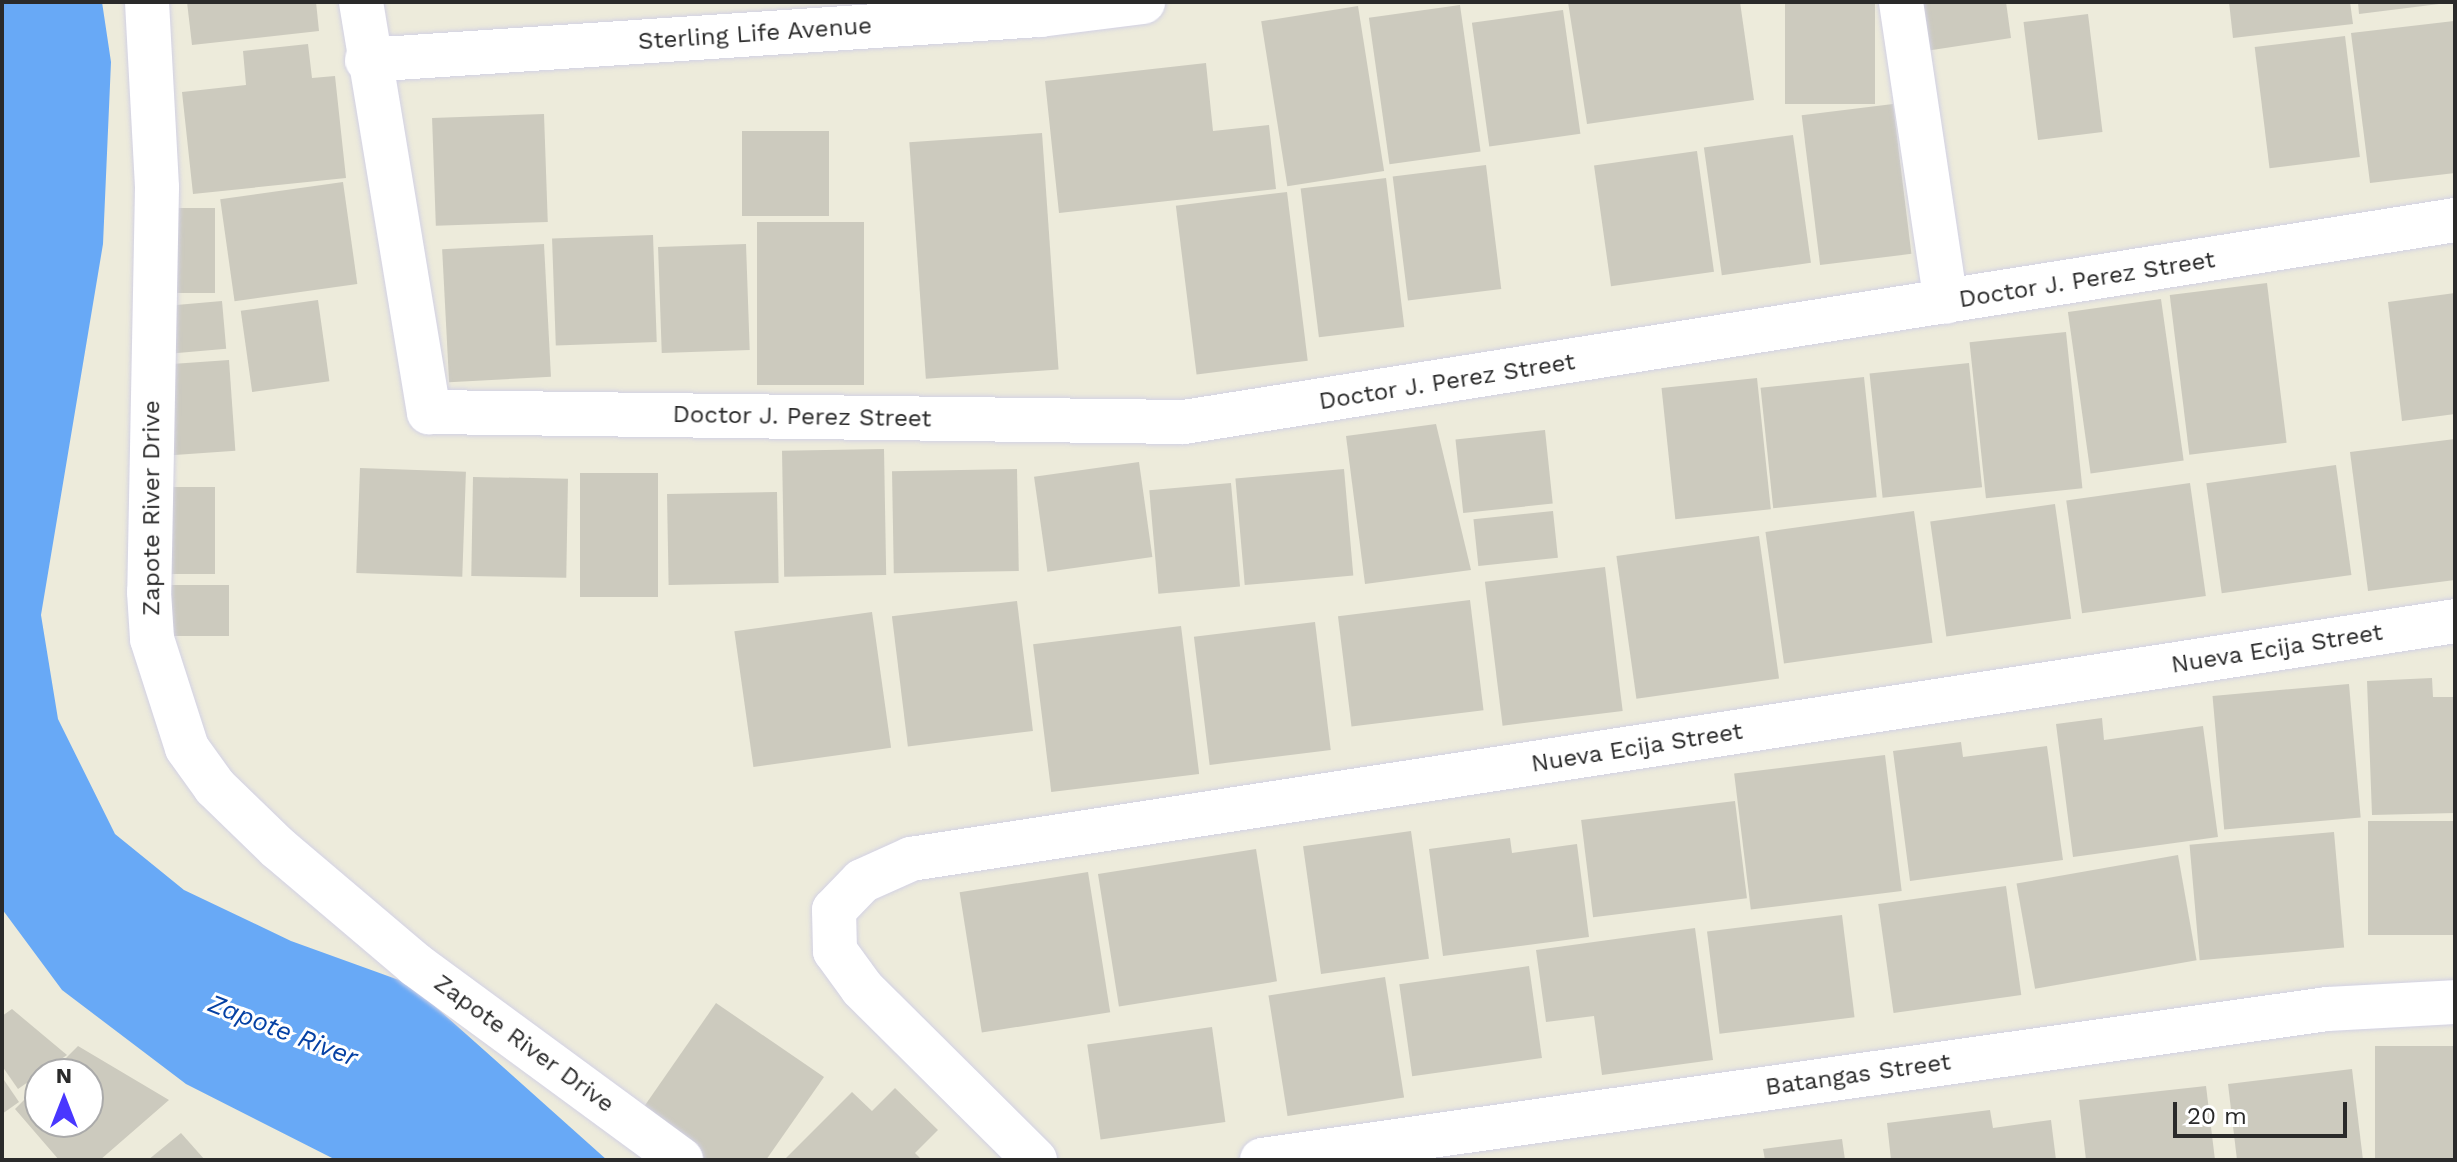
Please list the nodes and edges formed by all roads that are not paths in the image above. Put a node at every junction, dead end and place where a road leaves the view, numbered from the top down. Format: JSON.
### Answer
{"nodes":[{"id":1,"x":147,"y":2,"type":"edge"},
{"id":2,"x":361,"y":2,"type":"edge"},
{"id":3,"x":1143,"y":2,"type":"edge"},
{"id":4,"x":1901,"y":2,"type":"edge"},
{"id":5,"x":367,"y":60,"type":"junction"},
{"id":6,"x":2455,"y":220,"type":"edge"},
{"id":7,"x":1946,"y":302,"type":"junction"},
{"id":8,"x":2455,"y":621,"type":"edge"},
{"id":9,"x":2455,"y":1002,"type":"edge"},
{"id":10,"x":681,"y":1160,"type":"edge"},
{"id":11,"x":1035,"y":1160,"type":"edge"},
{"id":12,"x":1262,"y":1160,"type":"edge"}],
"edges":[{"from":1,"to":10,"type":"street","name":"Zapote River Drive"},
{"from":2,"to":5,"type":"street"},
{"from":3,"to":5,"type":"street","name":"Sterling Life Avenue"},
{"from":4,"to":7,"type":"street"},
{"from":5,"to":7,"type":"street","name":"Doctor J. Perez Street"},
{"from":6,"to":7,"type":"street","name":"Doctor J. Perez Street"},
{"from":8,"to":11,"type":"street","name":"Nueva Ecija Street"},
{"from":9,"to":12,"type":"street","name":"Batangas Street"}]}
